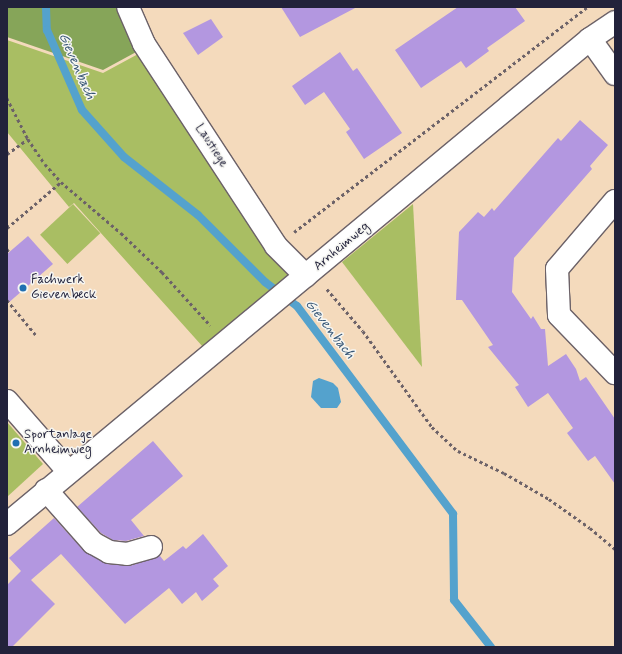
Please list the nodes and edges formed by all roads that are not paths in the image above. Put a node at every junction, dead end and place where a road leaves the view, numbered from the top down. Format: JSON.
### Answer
{"nodes":[{"id":1,"x":128,"y":7,"type":"edge"},
{"id":2,"x":615,"y":22,"type":"edge"},
{"id":3,"x":590,"y":39,"type":"junction"},
{"id":4,"x":615,"y":74,"type":"edge"},
{"id":5,"x":615,"y":201,"type":"edge"},
{"id":6,"x":302,"y":280,"type":"junction"},
{"id":7,"x":615,"y":373,"type":"edge"},
{"id":8,"x":7,"y":401,"type":"edge"},
{"id":9,"x":69,"y":472,"type":"junction"},
{"id":10,"x":46,"y":490,"type":"junction"},
{"id":11,"x":7,"y":524,"type":"edge"},
{"id":12,"x":151,"y":547,"type":"dead end"}],
"edges":[{"from":1,"to":6,"type":"street","name":"Laustiege"},
{"from":2,"to":3,"type":"street","name":"Arnheimweg"},
{"from":3,"to":4,"type":"street"},
{"from":3,"to":6,"type":"street","name":"Arnheimweg"},
{"from":5,"to":7,"type":"street"},
{"from":6,"to":9,"type":"street","name":"Arnheimweg"},
{"from":8,"to":9,"type":"street"},
{"from":9,"to":10,"type":"street","name":"Arnheimweg"},
{"from":10,"to":11,"type":"street","name":"Arnheimweg"},
{"from":10,"to":12,"type":"street"}]}
